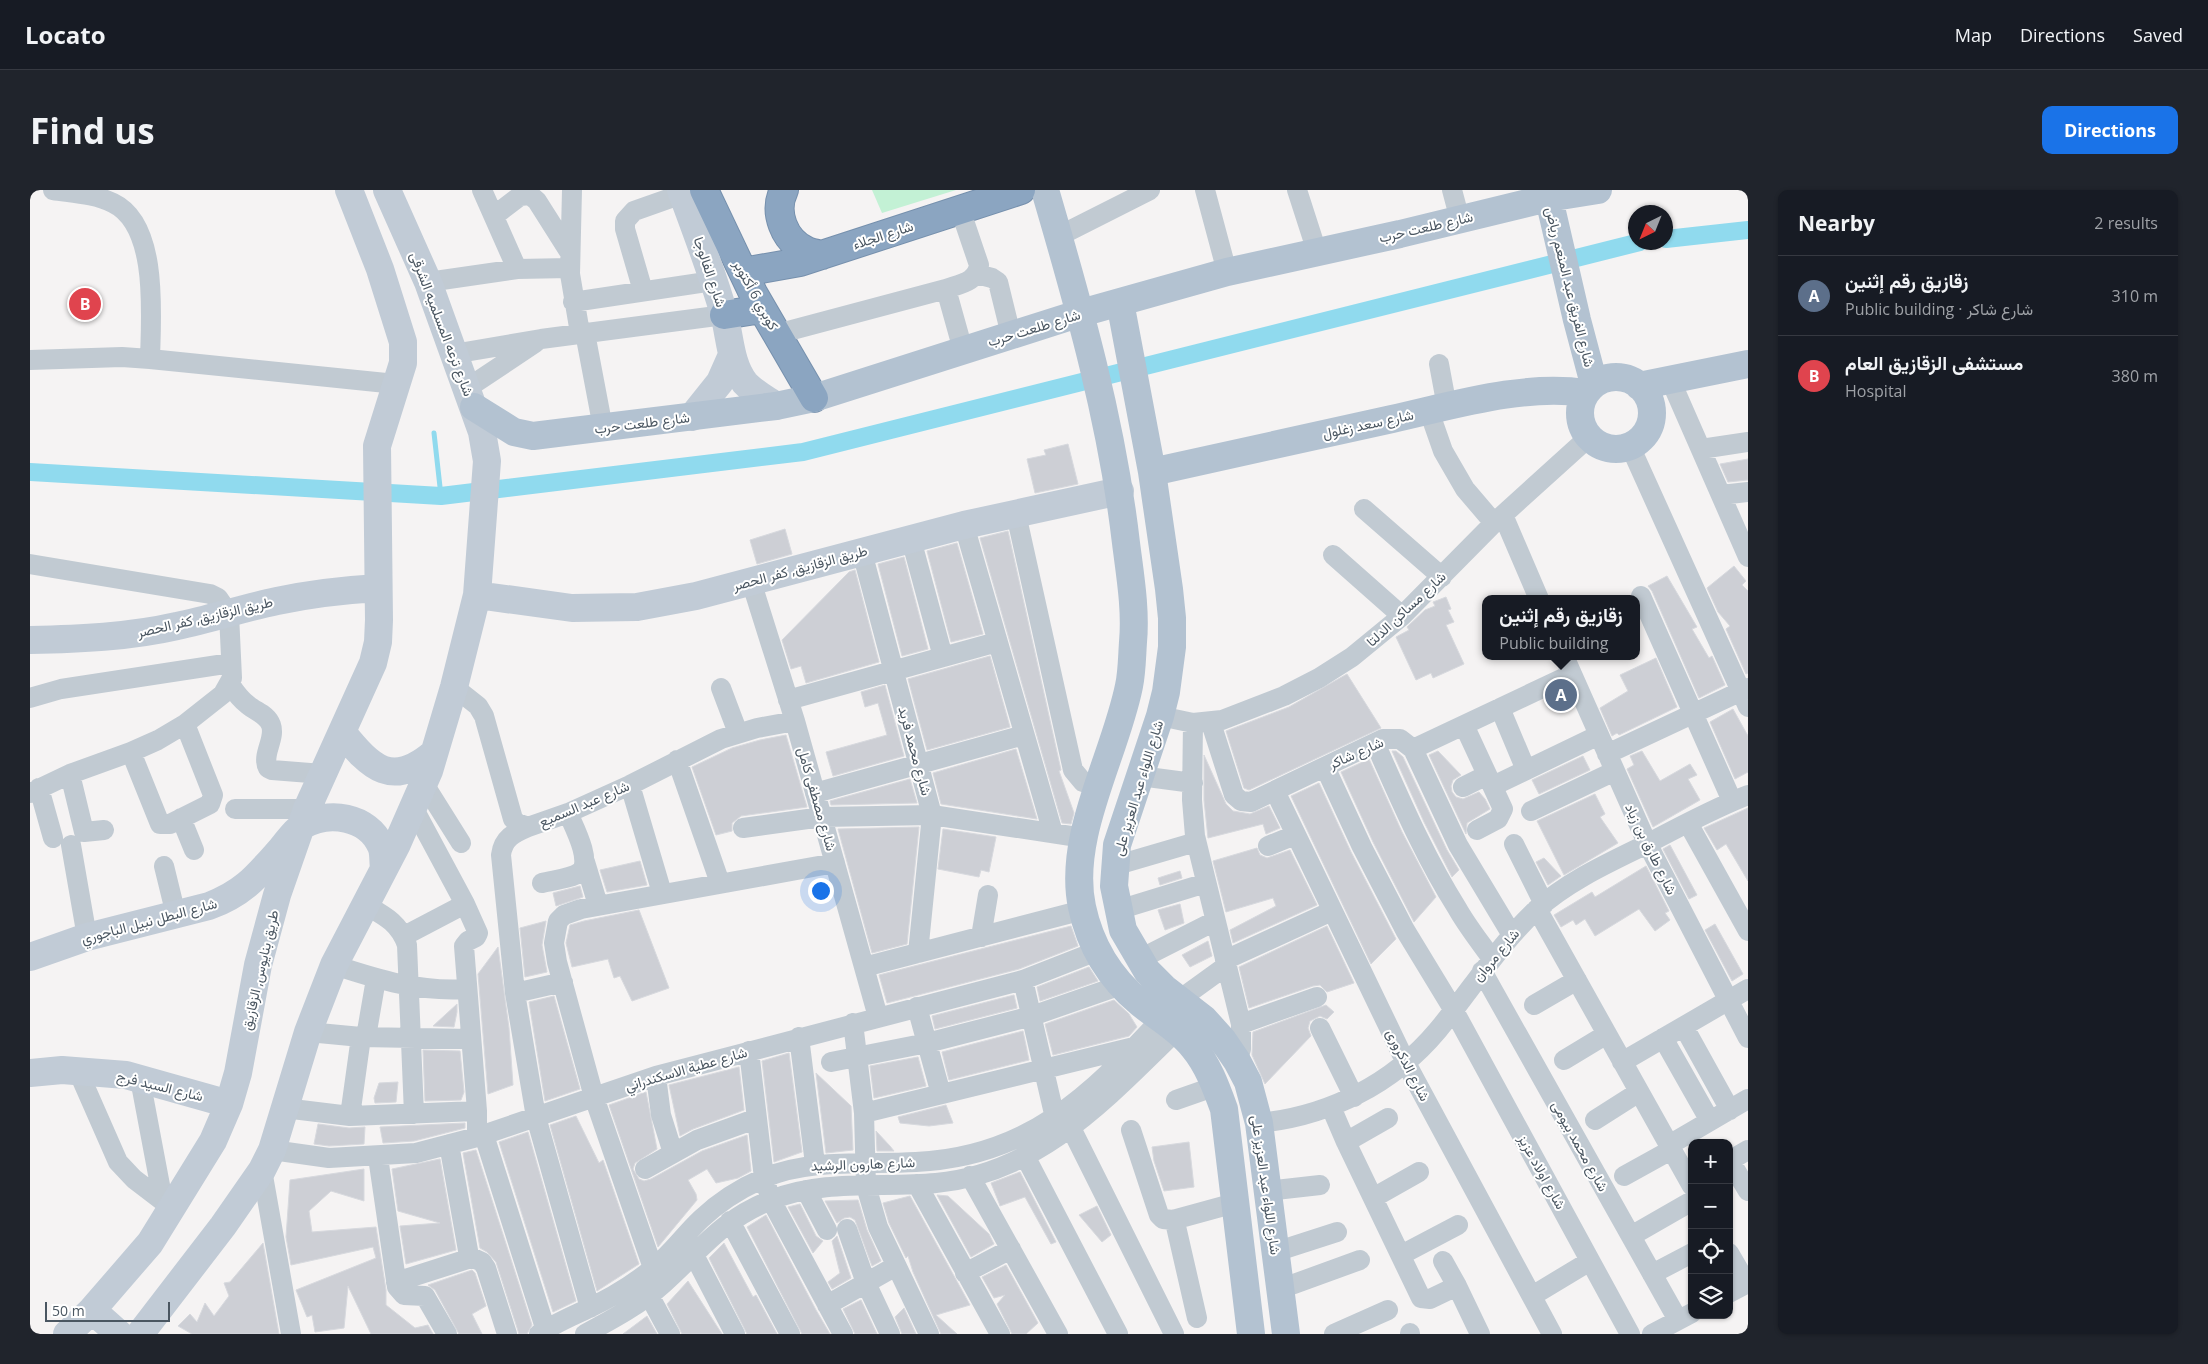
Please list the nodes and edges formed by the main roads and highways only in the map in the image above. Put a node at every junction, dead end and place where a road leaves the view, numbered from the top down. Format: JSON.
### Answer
{"nodes":[{"id":1,"x":349,"y":190,"type":"edge"},
{"id":2,"x":387,"y":190,"type":"edge"},
{"id":3,"x":784,"y":190,"type":"edge"},
{"id":4,"x":1021,"y":190,"type":"edge"},
{"id":5,"x":1045,"y":190,"type":"edge"},
{"id":6,"x":1598,"y":190,"type":"edge"},
{"id":7,"x":689,"y":191,"type":"edge"},
{"id":8,"x":1548,"y":194,"type":"edge"},
{"id":9,"x":980,"y":200,"type":"edge"},
{"id":10,"x":822,"y":255,"type":"junction"},
{"id":11,"x":743,"y":272,"type":"junction"},
{"id":12,"x":762,"y":309,"type":"junction"},
{"id":13,"x":1081,"y":313,"type":"junction"},
{"id":14,"x":724,"y":315,"type":"junction"},
{"id":15,"x":1122,"y":315,"type":"junction"},
{"id":16,"x":732,"y":355,"type":"junction"},
{"id":17,"x":1748,"y":364,"type":"edge"},
{"id":18,"x":1639,"y":386,"type":"junction"},
{"id":19,"x":1590,"y":389,"type":"junction"},
{"id":20,"x":470,"y":398,"type":"junction"},
{"id":21,"x":814,"y":398,"type":"junction"},
{"id":22,"x":776,"y":406,"type":"junction"},
{"id":23,"x":692,"y":417,"type":"junction"},
{"id":24,"x":1152,"y":472,"type":"junction"},
{"id":25,"x":1120,"y":491,"type":"junction"},
{"id":26,"x":378,"y":580,"type":"junction"},
{"id":27,"x":478,"y":587,"type":"junction"},
{"id":28,"x":30,"y":640,"type":"edge"},
{"id":29,"x":1131,"y":671,"type":"junction"},
{"id":30,"x":1169,"y":676,"type":"junction"},
{"id":31,"x":1124,"y":706,"type":"junction"},
{"id":32,"x":1160,"y":716,"type":"junction"},
{"id":33,"x":342,"y":732,"type":"junction"},
{"id":34,"x":434,"y":753,"type":"junction"},
{"id":35,"x":304,"y":818,"type":"junction"},
{"id":36,"x":384,"y":869,"type":"junction"},
{"id":37,"x":31,"y":955,"type":"edge"},
{"id":38,"x":1172,"y":1016,"type":"junction"},
{"id":39,"x":30,"y":1073,"type":"edge"},
{"id":40,"x":229,"y":1104,"type":"junction"},
{"id":41,"x":92,"y":1310,"type":"junction"},
{"id":42,"x":67,"y":1334,"type":"edge"},
{"id":43,"x":120,"y":1334,"type":"edge"},
{"id":44,"x":140,"y":1334,"type":"edge"},
{"id":45,"x":1251,"y":1334,"type":"edge"},
{"id":46,"x":1286,"y":1334,"type":"edge"}],
"edges":[{"from":1,"to":26,"type":"main road","name":"طريق بنايوس, الزقازيق"},
{"from":2,"to":20,"type":"main road","name":"شارع ترعه المسلميه الشرقى"},
{"from":3,"to":10,"type":"highway"},
{"from":4,"to":9,"type":"highway","name":"شارع الجلاء"},
{"from":5,"to":13,"type":"main road","name":"شارع اللواء عبد العزيز على"},
{"from":6,"to":8,"type":"main road","name":"شارع طلعت حرب"},
{"from":7,"to":11,"type":"highway","name":"كوبري 6 أكتوبر"},
{"from":7,"to":14,"type":"main road","name":"شارع الفالوجا"},
{"from":8,"to":15,"type":"main road","name":"شارع طلعت حرب"},
{"from":8,"to":19,"type":"main road","name":"شارع الفريق عبد المنعم رياض"},
{"from":9,"to":10,"type":"highway","name":"شارع الجلاء"},
{"from":10,"to":11,"type":"highway","name":"شارع الجلاء"},
{"from":11,"to":12,"type":"highway","name":"كوبري 6 أكتوبر"},
{"from":12,"to":14,"type":"highway"},
{"from":12,"to":21,"type":"highway","name":"كوبري 6 أكتوبر"},
{"from":13,"to":15,"type":"main road","name":"شارع طلعت حرب"},
{"from":13,"to":21,"type":"main road","name":"شارع طلعت حرب"},
{"from":13,"to":25,"type":"main road","name":"شارع اللواء عبد العزيز على"},
{"from":14,"to":16,"type":"main road","name":"شارع الفالوجا"},
{"from":15,"to":24,"type":"main road","name":"شارع اللواء عبد العزيز على"},
{"from":16,"to":22,"type":"main road","name":"شارع الفالوجا"},
{"from":16,"to":23,"type":"main road"},
{"from":17,"to":18,"type":"main road"},
{"from":18,"to":19,"type":"main road"},
{"from":18,"to":19,"type":"main road"},
{"from":19,"to":24,"type":"main road","name":"شارع سعد زغلول"},
{"from":20,"to":23,"type":"main road","name":"شارع طلعت حرب"},
{"from":20,"to":27,"type":"main road","name":"شارع ترعه المسلميه الشرقى"},
{"from":21,"to":22,"type":"main road","name":"شارع طلعت حرب"},
{"from":22,"to":23,"type":"main road","name":"شارع طلعت حرب"},
{"from":24,"to":30,"type":"main road","name":"شارع اللواء عبد العزيز على"},
{"from":25,"to":27,"type":"main road","name":"طريق الزقازيق, كفر الحصر"},
{"from":25,"to":29,"type":"main road","name":"شارع اللواء عبد العزيز على"},
{"from":26,"to":28,"type":"main road","name":"طريق الزقازيق, كفر الحصر"},
{"from":26,"to":33,"type":"main road","name":"طريق بنايوس, الزقازيق"},
{"from":27,"to":34,"type":"main road"},
{"from":29,"to":30,"type":"main road"},
{"from":29,"to":31,"type":"main road","name":"شارع اللواء عبد العزيز على"},
{"from":30,"to":32,"type":"main road","name":"شارع اللواء عبد العزيز على"},
{"from":31,"to":32,"type":"main road"},
{"from":31,"to":38,"type":"main road","name":"شارع اللواء عبد العزيز على"},
{"from":32,"to":38,"type":"main road","name":"شارع اللواء عبد العزيز على"},
{"from":33,"to":34,"type":"main road"},
{"from":33,"to":35,"type":"main road","name":"طريق بنايوس, الزقازيق"},
{"from":34,"to":36,"type":"main road"},
{"from":35,"to":36,"type":"main road"},
{"from":35,"to":37,"type":"main road","name":"شارع البطل نبيل الباجوري"},
{"from":35,"to":40,"type":"main road","name":"طريق بنايوس, الزقازيق"},
{"from":36,"to":44,"type":"main road"},
{"from":38,"to":45,"type":"main road","name":"شارع اللواء عبد العزيز على"},
{"from":38,"to":46,"type":"main road","name":"شارع اللواء عبد العزيز على"},
{"from":39,"to":40,"type":"main road","name":"شارع السيد فرج"},
{"from":40,"to":41,"type":"main road","name":"طريق بنايوس, الزقازيق"},
{"from":41,"to":42,"type":"main road","name":"طريق بنايوس, الزقازيق"},
{"from":41,"to":43,"type":"main road"}]}
